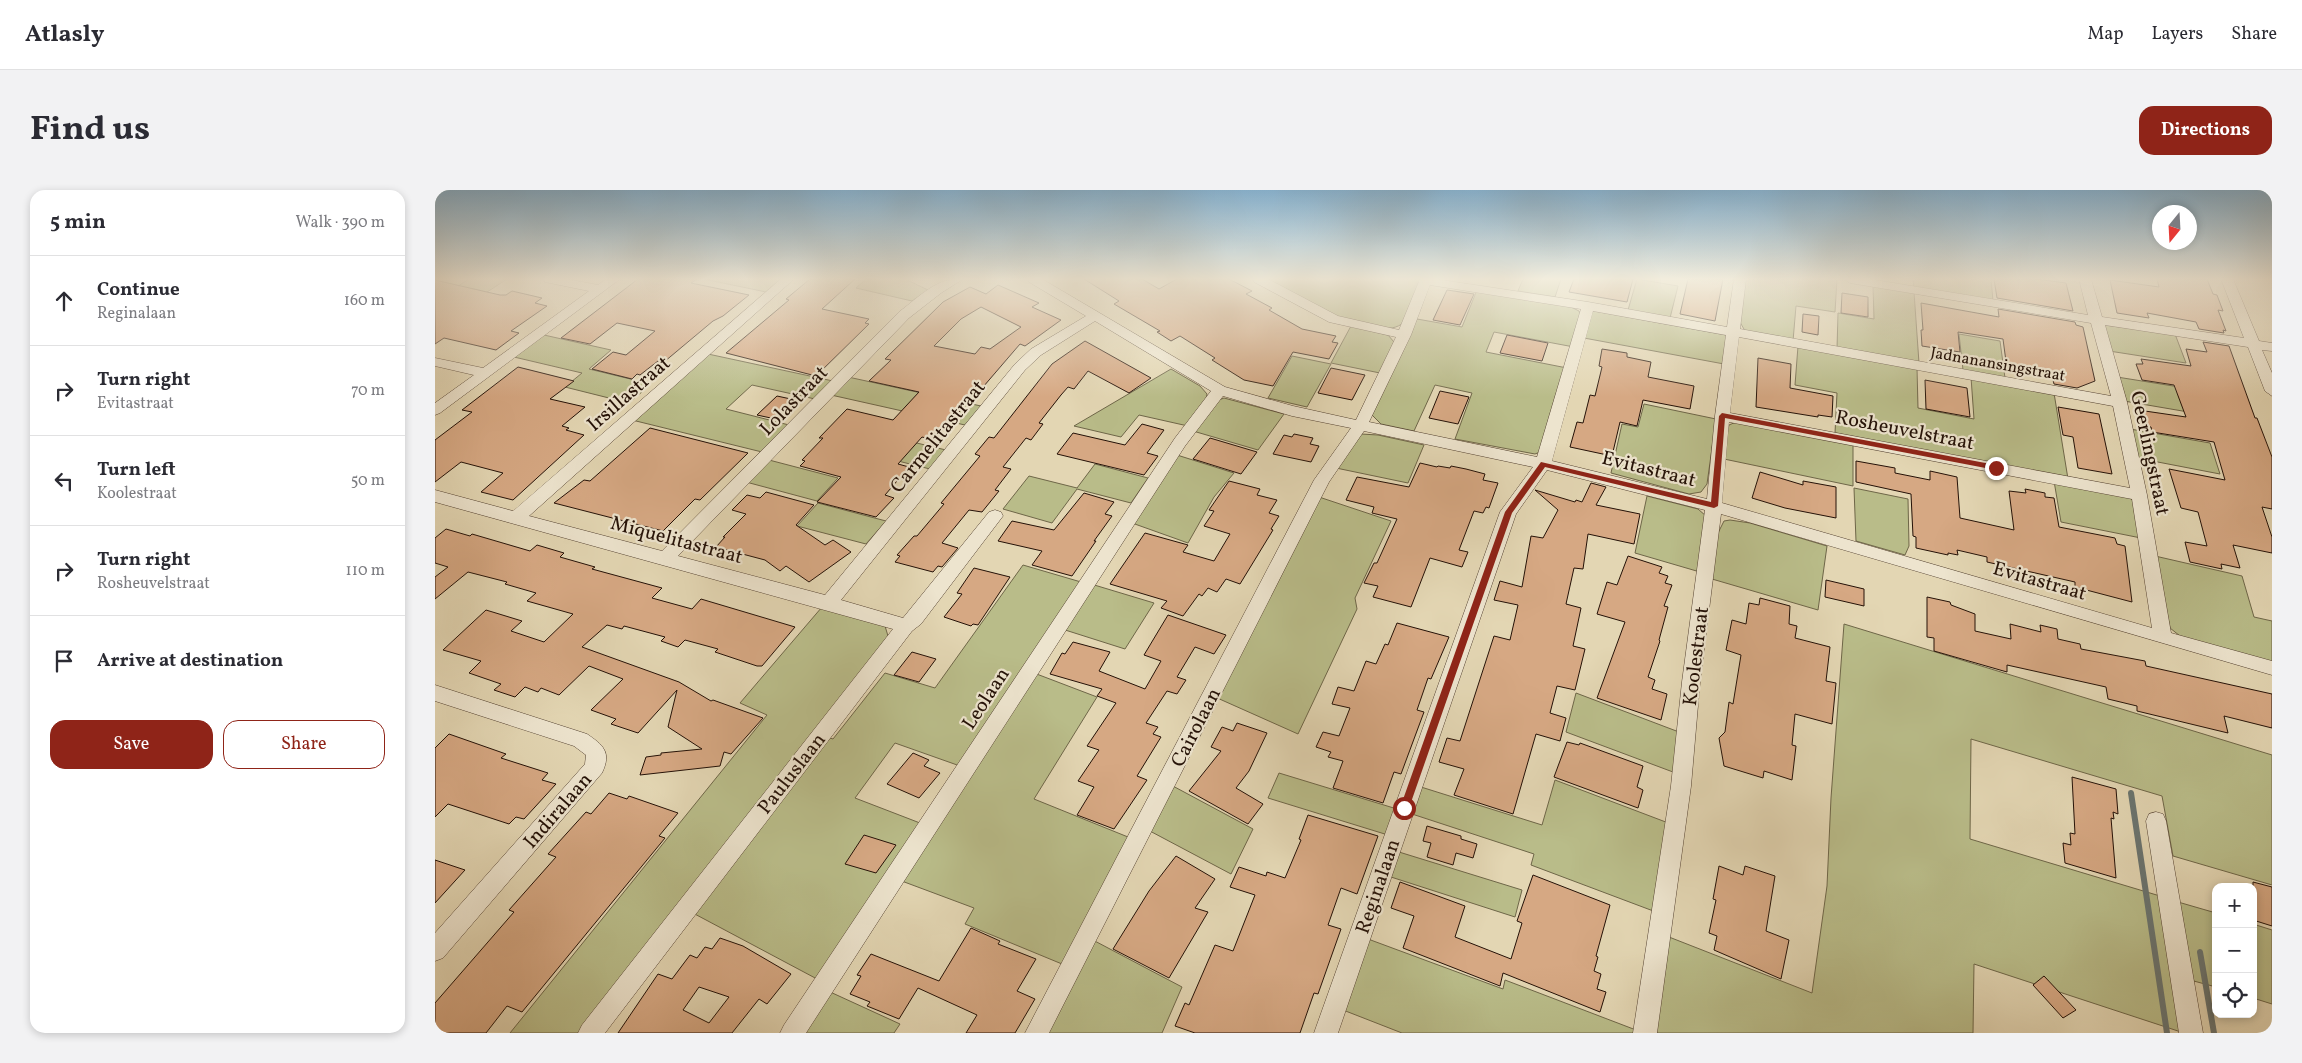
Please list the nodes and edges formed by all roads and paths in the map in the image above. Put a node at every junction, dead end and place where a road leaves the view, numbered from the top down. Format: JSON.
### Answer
{"nodes":[{"id":1,"x":560,"y":318,"type":"edge"},
{"id":2,"x":742,"y":318,"type":"edge"},
{"id":3,"x":900,"y":318,"type":"edge"},
{"id":4,"x":1091,"y":318,"type":"edge"},
{"id":5,"x":1099,"y":318,"type":"edge"},
{"id":6,"x":1333,"y":318,"type":"edge"},
{"id":7,"x":1411,"y":318,"type":"edge"},
{"id":8,"x":1584,"y":318,"type":"edge"},
{"id":9,"x":1657,"y":318,"type":"edge"},
{"id":10,"x":1735,"y":318,"type":"edge"},
{"id":11,"x":2093,"y":318,"type":"edge"},
{"id":12,"x":2244,"y":318,"type":"edge"},
{"id":13,"x":2097,"y":319,"type":"junction"},
{"id":14,"x":1733,"y":332,"type":"junction"},
{"id":15,"x":1404,"y":335,"type":"junction"},
{"id":16,"x":2254,"y":344,"type":"junction"},
{"id":17,"x":2272,"y":347,"type":"edge"},
{"id":18,"x":435,"y":362,"type":"edge"},
{"id":19,"x":485,"y":374,"type":"junction"},
{"id":20,"x":1220,"y":390,"type":"junction"},
{"id":21,"x":2272,"y":391,"type":"edge"},
{"id":22,"x":2120,"y":402,"type":"junction"},
{"id":23,"x":435,"y":410,"type":"edge"},
{"id":24,"x":1722,"y":416,"type":"junction"},
{"id":25,"x":1360,"y":426,"type":"junction"},
{"id":26,"x":1543,"y":464,"type":"junction"},
{"id":27,"x":2139,"y":495,"type":"junction"},
{"id":28,"x":435,"y":496,"type":"edge"},
{"id":29,"x":1714,"y":506,"type":"junction"},
{"id":30,"x":995,"y":516,"type":"dead end"},
{"id":31,"x":517,"y":517,"type":"junction"},
{"id":32,"x":666,"y":558,"type":"junction"},
{"id":33,"x":829,"y":603,"type":"junction"},
{"id":34,"x":906,"y":626,"type":"junction"},
{"id":35,"x":2163,"y":638,"type":"junction"},
{"id":36,"x":2272,"y":668,"type":"edge"},
{"id":37,"x":439,"y":700,"type":"edge"},
{"id":38,"x":2155,"y":821,"type":"dead end"},
{"id":39,"x":435,"y":950,"type":"edge"},
{"id":40,"x":590,"y":1033,"type":"edge"},
{"id":41,"x":792,"y":1033,"type":"edge"},
{"id":42,"x":1037,"y":1033,"type":"edge"},
{"id":43,"x":1326,"y":1033,"type":"edge"},
{"id":44,"x":1645,"y":1033,"type":"edge"},
{"id":45,"x":2191,"y":1033,"type":"edge"}],
"edges":[{"from":1,"to":19,"type":"street"},
{"from":2,"to":31,"type":"street","name":"Irsillastraat"},
{"from":3,"to":32,"type":"street","name":"Lolastraat"},
{"from":4,"to":33,"type":"street","name":"Carmelitastraat"},
{"from":5,"to":20,"type":"street","name":"Evitastraat"},
{"from":6,"to":15,"type":"street"},
{"from":7,"to":15,"type":"street","name":"Cairolaan"},
{"from":8,"to":26,"type":"street","name":"Reginalaan"},
{"from":9,"to":14,"type":"street","name":"Jadnanansingstraat"},
{"from":10,"to":14,"type":"street","name":"Koolestraat"},
{"from":11,"to":13,"type":"street"},
{"from":12,"to":16,"type":"street"},
{"from":13,"to":16,"type":"street"},
{"from":13,"to":22,"type":"street","name":"Geerlingstraat"},
{"from":14,"to":22,"type":"street","name":"Jadnanansingstraat"},
{"from":14,"to":24,"type":"street","name":"Koolestraat"},
{"from":15,"to":25,"type":"street","name":"Cairolaan"},
{"from":16,"to":17,"type":"street"},
{"from":16,"to":21,"type":"street"},
{"from":18,"to":19,"type":"street"},
{"from":19,"to":23,"type":"street"},
{"from":20,"to":25,"type":"street","name":"Evitastraat"},
{"from":20,"to":41,"type":"street","name":"Leolaan"},
{"from":22,"to":27,"type":"street","name":"Geerlingstraat"},
{"from":24,"to":27,"type":"street","name":"Rosheuvelstraat"},
{"from":24,"to":29,"type":"street","name":"Koolestraat"},
{"from":25,"to":26,"type":"street","name":"Evitastraat"},
{"from":25,"to":42,"type":"street","name":"Cairolaan"},
{"from":26,"to":29,"type":"street","name":"Evitastraat"},
{"from":26,"to":43,"type":"street","name":"Reginalaan"},
{"from":27,"to":35,"type":"street","name":"Geerlingstraat"},
{"from":28,"to":31,"type":"street","name":"Miquelitastraat"},
{"from":29,"to":35,"type":"street","name":"Evitastraat"},
{"from":29,"to":44,"type":"street","name":"Koolestraat"},
{"from":30,"to":34,"type":"street","name":"Pauluslaan"},
{"from":31,"to":32,"type":"street","name":"Miquelitastraat"},
{"from":32,"to":33,"type":"street","name":"Miquelitastraat"},
{"from":33,"to":34,"type":"street","name":"Miquelitastraat"},
{"from":34,"to":40,"type":"street","name":"Pauluslaan"},
{"from":35,"to":36,"type":"street","name":"Evitastraat"},
{"from":37,"to":39,"type":"street","name":"Indiralaan"},
{"from":38,"to":45,"type":"street"}]}
